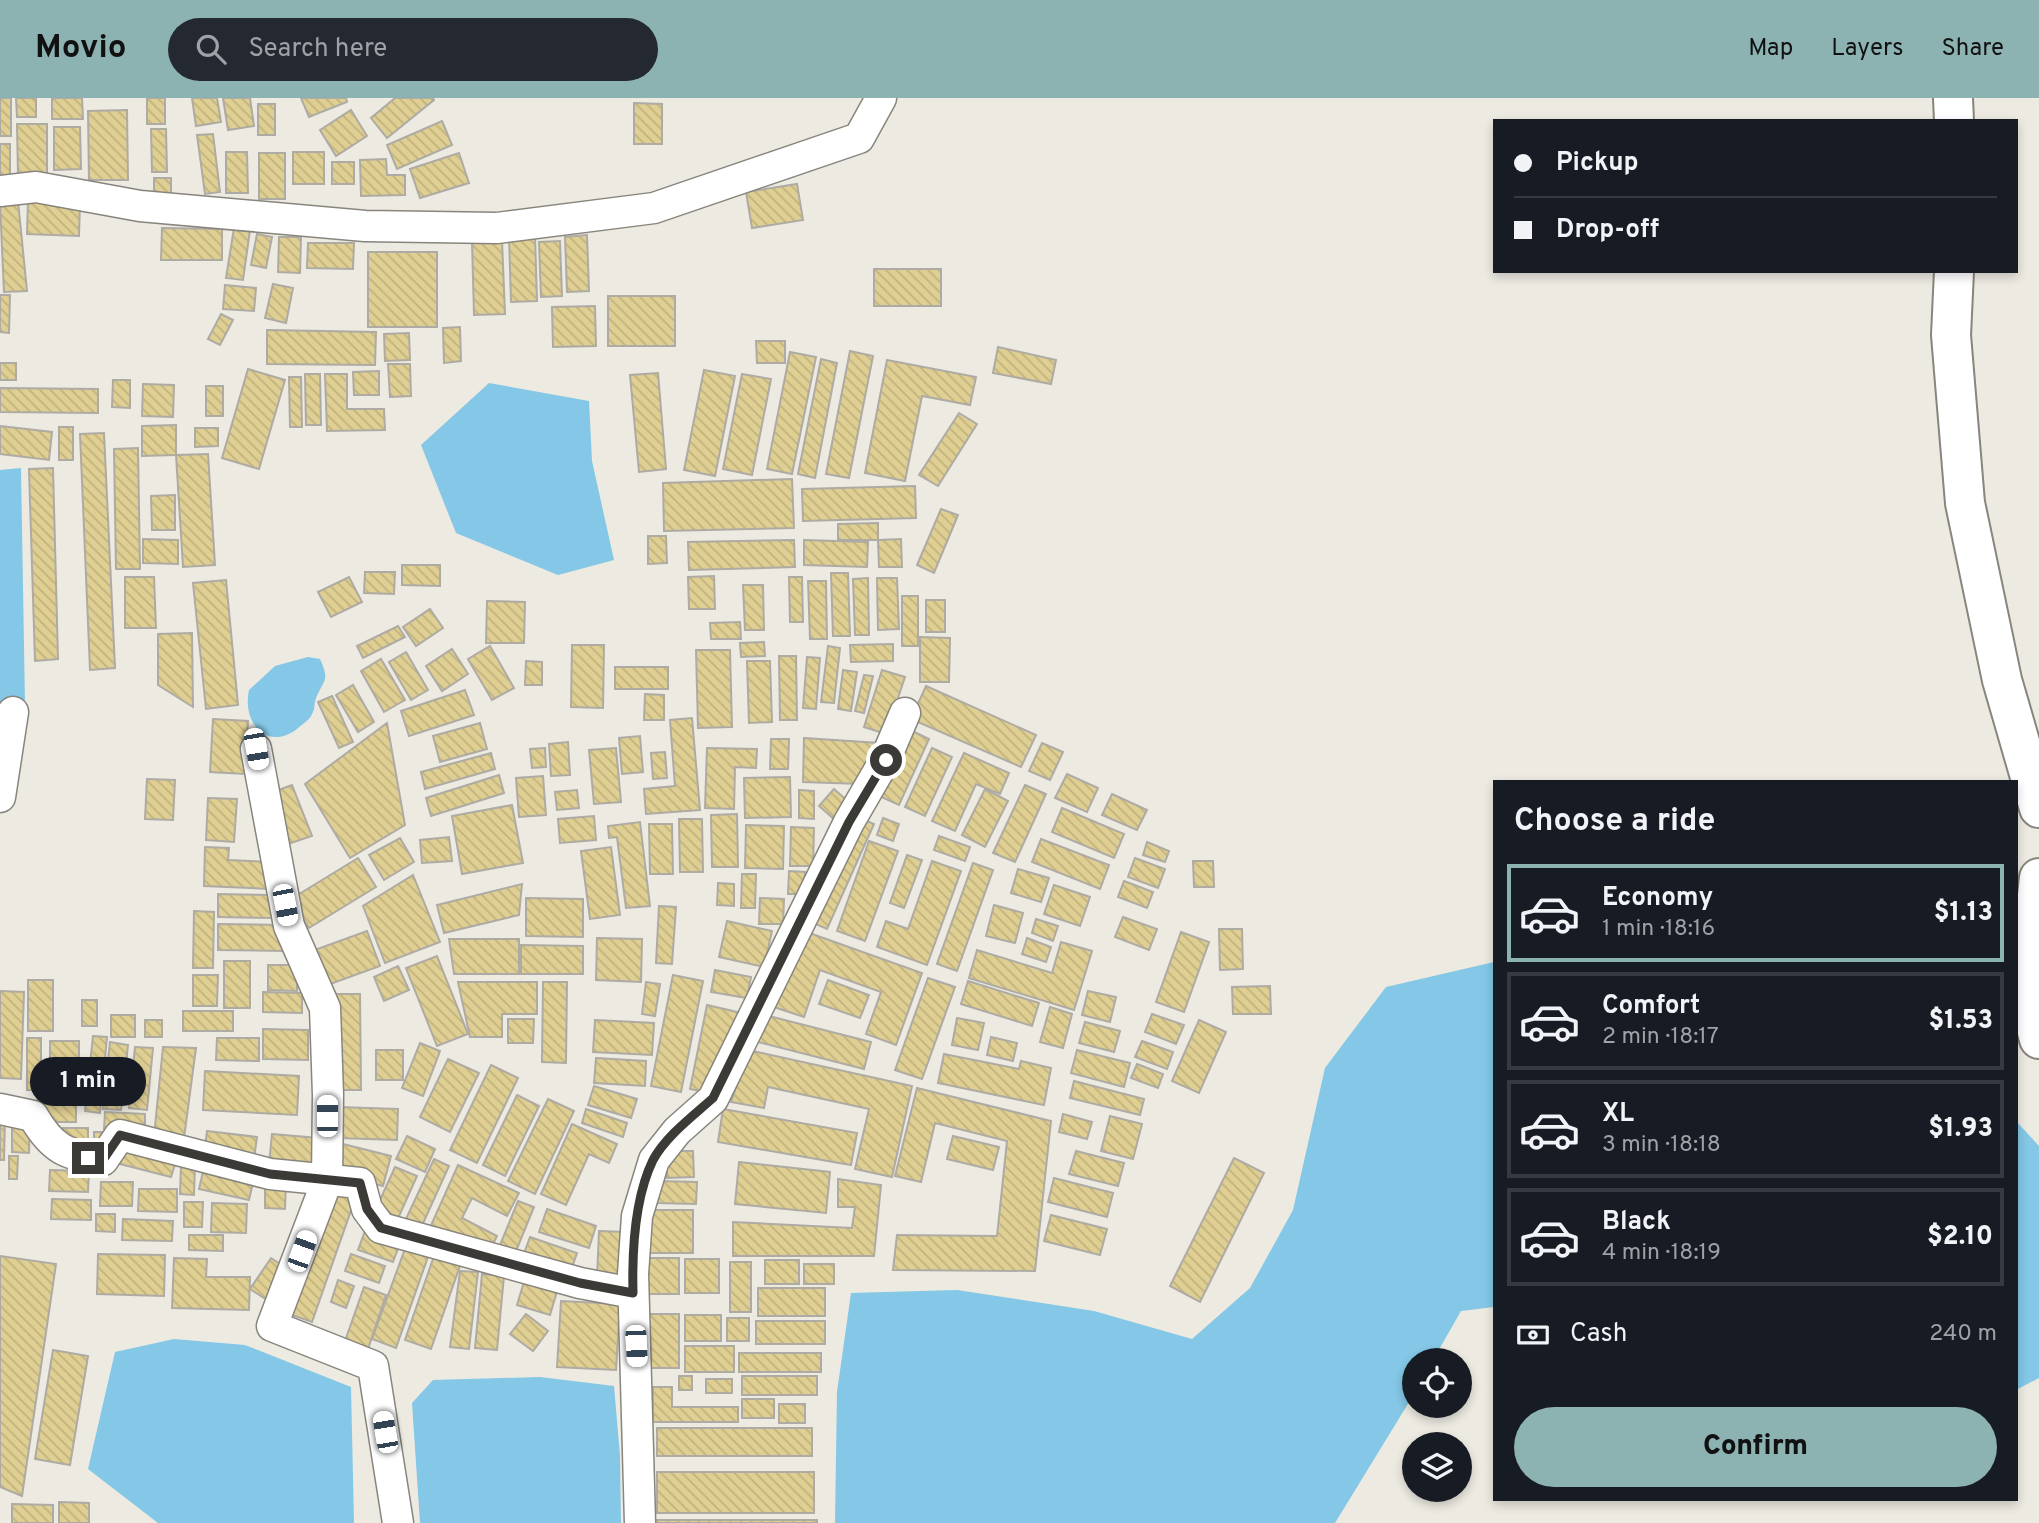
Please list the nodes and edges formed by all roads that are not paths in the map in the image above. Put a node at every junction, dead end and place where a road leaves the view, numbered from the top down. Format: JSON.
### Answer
{"nodes":[{"id":1,"x":881,"y":98,"type":"edge"},
{"id":2,"x":1953,"y":98,"type":"edge"},
{"id":3,"x":1954,"y":119,"type":"edge"},
{"id":4,"x":0,"y":191,"type":"edge"},
{"id":5,"x":1954,"y":273,"type":"edge"},
{"id":6,"x":13,"y":712,"type":"dead end"},
{"id":7,"x":905,"y":713,"type":"dead end"},
{"id":8,"x":256,"y":749,"type":"dead end"},
{"id":9,"x":0,"y":797,"type":"edge"},
{"id":10,"x":2039,"y":808,"type":"edge"},
{"id":11,"x":2039,"y":878,"type":"edge"},
{"id":12,"x":2039,"y":1039,"type":"edge"},
{"id":13,"x":0,"y":1109,"type":"edge"},
{"id":14,"x":327,"y":1181,"type":"junction"},
{"id":15,"x":633,"y":1293,"type":"junction"},
{"id":16,"x":398,"y":1523,"type":"edge"},
{"id":17,"x":640,"y":1523,"type":"edge"}],
"edges":[{"from":1,"to":4,"type":"street"},
{"from":2,"to":3,"type":"street"},
{"from":5,"to":10,"type":"street"},
{"from":6,"to":9,"type":"street"},
{"from":7,"to":15,"type":"street"},
{"from":8,"to":14,"type":"street"},
{"from":11,"to":12,"type":"street"},
{"from":13,"to":14,"type":"street"},
{"from":14,"to":15,"type":"street"},
{"from":14,"to":16,"type":"street"},
{"from":15,"to":17,"type":"street"}]}
